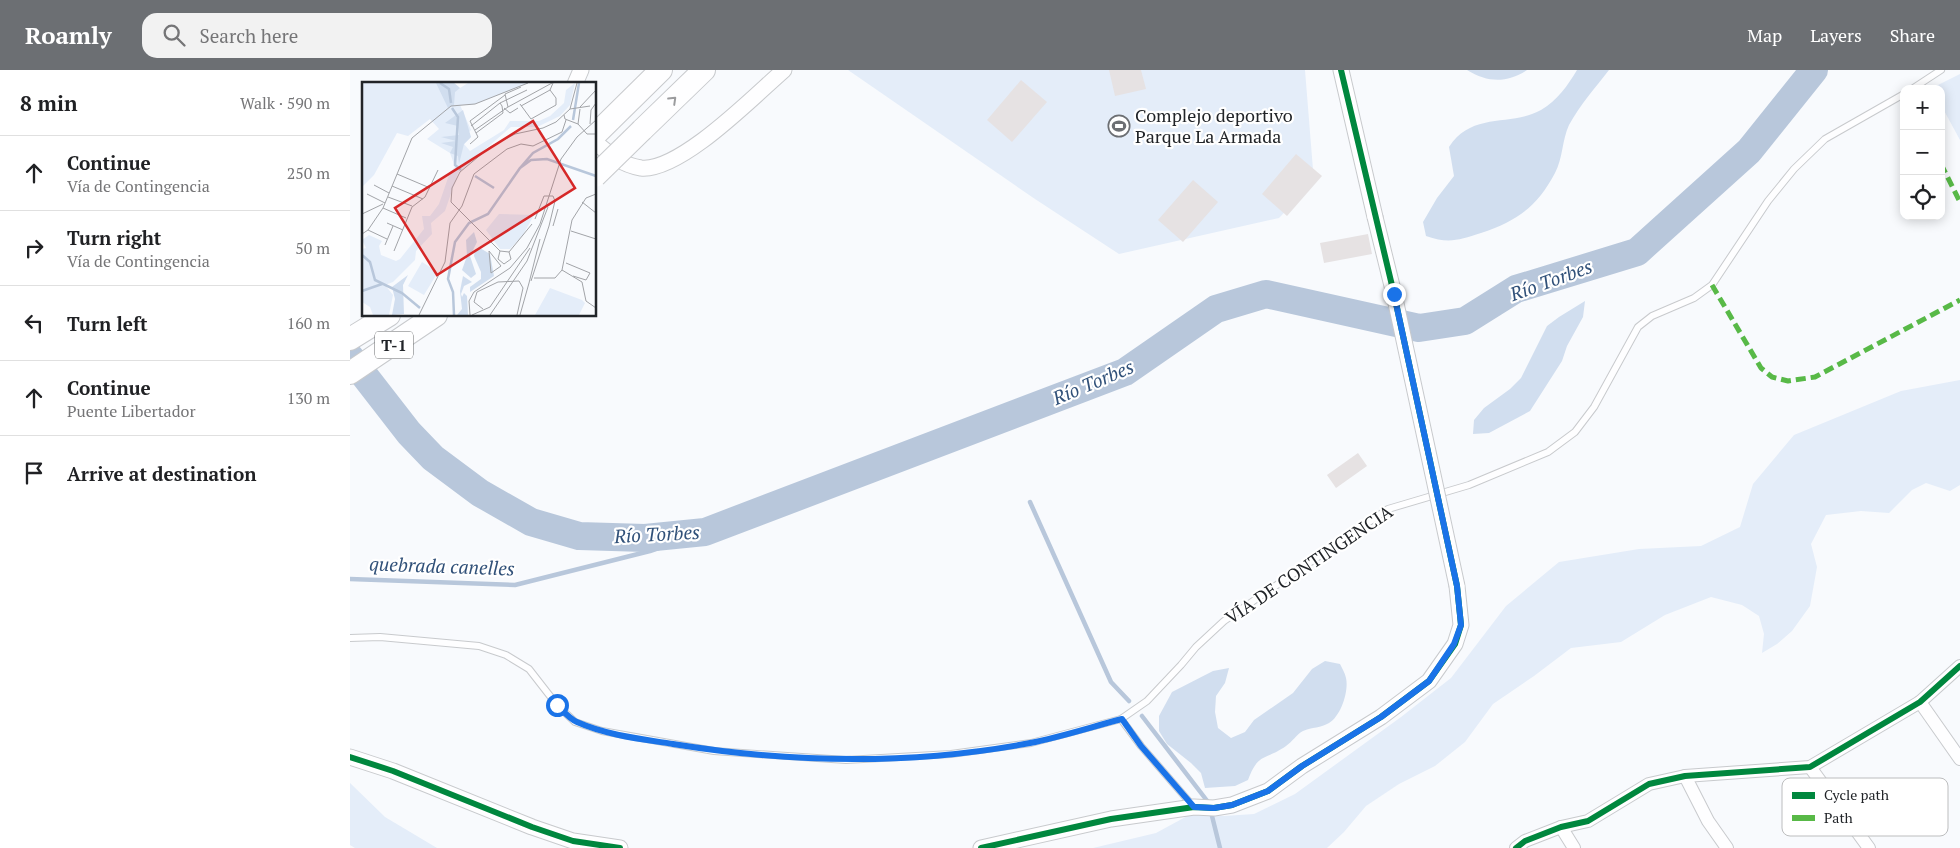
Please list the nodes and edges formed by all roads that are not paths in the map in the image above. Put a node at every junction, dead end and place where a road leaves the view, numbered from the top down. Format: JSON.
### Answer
{"nodes":[{"id":1,"x":581,"y":70,"type":"edge"},
{"id":2,"x":661,"y":70,"type":"edge"},
{"id":3,"x":704,"y":70,"type":"edge"},
{"id":4,"x":784,"y":70,"type":"edge"},
{"id":5,"x":1341,"y":70,"type":"edge"},
{"id":6,"x":1941,"y":70,"type":"edge"},
{"id":7,"x":576,"y":82,"type":"edge"},
{"id":8,"x":1918,"y":85,"type":"edge"},
{"id":9,"x":1900,"y":96,"type":"edge"},
{"id":10,"x":596,"y":134,"type":"edge"},
{"id":11,"x":596,"y":143,"type":"edge"},
{"id":12,"x":596,"y":175,"type":"edge"},
{"id":13,"x":387,"y":316,"type":"edge"},
{"id":14,"x":435,"y":316,"type":"edge"},
{"id":15,"x":350,"y":339,"type":"edge"},
{"id":16,"x":350,"y":373,"type":"edge"},
{"id":17,"x":350,"y":638,"type":"edge"},
{"id":18,"x":1960,"y":666,"type":"edge"},
{"id":19,"x":1920,"y":702,"type":"junction"},
{"id":20,"x":1122,"y":719,"type":"junction"},
{"id":21,"x":350,"y":757,"type":"edge"},
{"id":22,"x":1960,"y":759,"type":"edge"},
{"id":23,"x":1810,"y":767,"type":"junction"},
{"id":24,"x":1685,"y":776,"type":"junction"},
{"id":25,"x":1818,"y":778,"type":"edge"},
{"id":26,"x":1194,"y":807,"type":"junction"},
{"id":27,"x":1561,"y":827,"type":"junction"},
{"id":28,"x":1860,"y":836,"type":"edge"},
{"id":29,"x":620,"y":848,"type":"edge"},
{"id":30,"x":981,"y":848,"type":"edge"},
{"id":31,"x":1516,"y":848,"type":"edge"},
{"id":32,"x":1574,"y":848,"type":"edge"},
{"id":33,"x":1727,"y":848,"type":"edge"},
{"id":34,"x":1869,"y":848,"type":"edge"}],
"edges":[{"from":1,"to":7,"type":"street"},
{"from":2,"to":10,"type":"highway"},
{"from":12,"to":3,"type":"highway","one_way":true,"bridge":true},
{"from":4,"to":11,"type":"street"},
{"from":5,"to":26,"type":"street","bridge":true},
{"from":6,"to":8,"type":"lane"},
{"from":9,"to":20,"type":"lane","name":"VÍA DE CONTINGENCIA"},
{"from":13,"to":15,"type":"highway","number":"T-1"},
{"from":14,"to":16,"type":"highway","number":"T-1"},
{"from":17,"to":20,"type":"lane","name":"VÍA DE CONTINGENCIA"},
{"from":18,"to":19,"type":"street"},
{"from":19,"to":22,"type":"street"},
{"from":19,"to":23,"type":"street"},
{"from":20,"to":26,"type":"lane"},
{"from":21,"to":29,"type":"street"},
{"from":23,"to":24,"type":"street"},
{"from":23,"to":25,"type":"street"},
{"from":24,"to":27,"type":"street"},
{"from":24,"to":33,"type":"street"},
{"from":26,"to":30,"type":"street"},
{"from":27,"to":31,"type":"street"},
{"from":27,"to":32,"type":"street"},
{"from":28,"to":34,"type":"street"}]}
